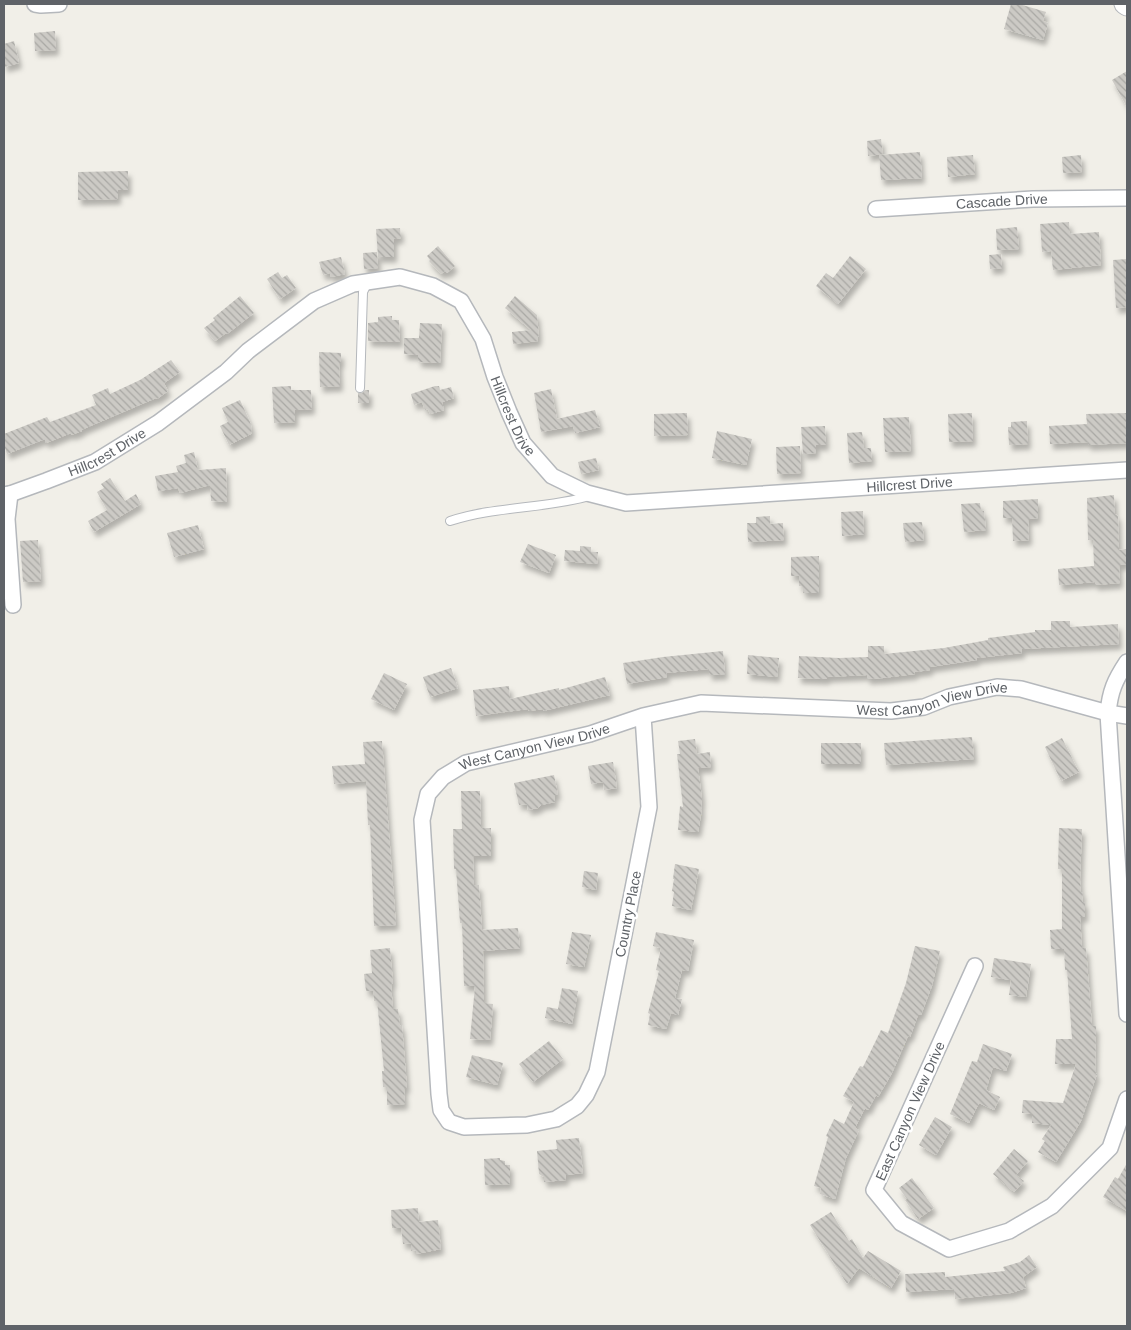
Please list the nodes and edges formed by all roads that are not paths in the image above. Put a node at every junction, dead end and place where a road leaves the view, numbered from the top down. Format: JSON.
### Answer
{"nodes":[{"id":1,"x":35,"y":4,"type":"edge"},
{"id":2,"x":59,"y":4,"type":"edge"},
{"id":3,"x":1124,"y":4,"type":"edge"},
{"id":4,"x":1127,"y":6,"type":"edge"},
{"id":5,"x":1127,"y":198,"type":"edge"},
{"id":6,"x":876,"y":209,"type":"dead end"},
{"id":7,"x":368,"y":282,"type":"junction"},
{"id":8,"x":360,"y":388,"type":"dead end"},
{"id":9,"x":1127,"y":470,"type":"edge"},
{"id":10,"x":7,"y":494,"type":"edge"},
{"id":11,"x":594,"y":495,"type":"junction"},
{"id":12,"x":450,"y":521,"type":"dead end"},
{"id":13,"x":13,"y":604,"type":"dead end"},
{"id":14,"x":1127,"y":662,"type":"edge"},
{"id":15,"x":1108,"y":713,"type":"junction"},
{"id":16,"x":643,"y":716,"type":"junction"},
{"id":17,"x":1127,"y":716,"type":"edge"},
{"id":18,"x":975,"y":966,"type":"dead end"},
{"id":19,"x":1127,"y":1014,"type":"edge"},
{"id":20,"x":1127,"y":1099,"type":"edge"},
{"id":21,"x":577,"y":1106,"type":"joint"}],
"edges":[{"from":1,"to":2,"type":"street"},
{"from":3,"to":4,"type":"street"},
{"from":5,"to":6,"type":"street","name":"Cascade Drive"},
{"from":7,"to":8,"type":"lane"},
{"from":7,"to":10,"type":"street","name":"Hillcrest Drive"},
{"from":7,"to":11,"type":"street","name":"Hillcrest Drive"},
{"from":9,"to":11,"type":"street","name":"Hillcrest Drive"},
{"from":10,"to":13,"type":"street"},
{"from":11,"to":12,"type":"lane"},
{"from":14,"to":15,"type":"street"},
{"from":15,"to":16,"type":"street","name":"West Canyon View Drive"},
{"from":15,"to":17,"type":"street","name":"West Canyon View Drive"},
{"from":15,"to":19,"type":"street"},
{"from":16,"to":21,"type":"street","name":"Country Place"},
{"from":16,"to":21,"type":"street","name":"West Canyon View Drive"},
{"from":18,"to":20,"type":"street","name":"East Canyon View Drive"}]}
